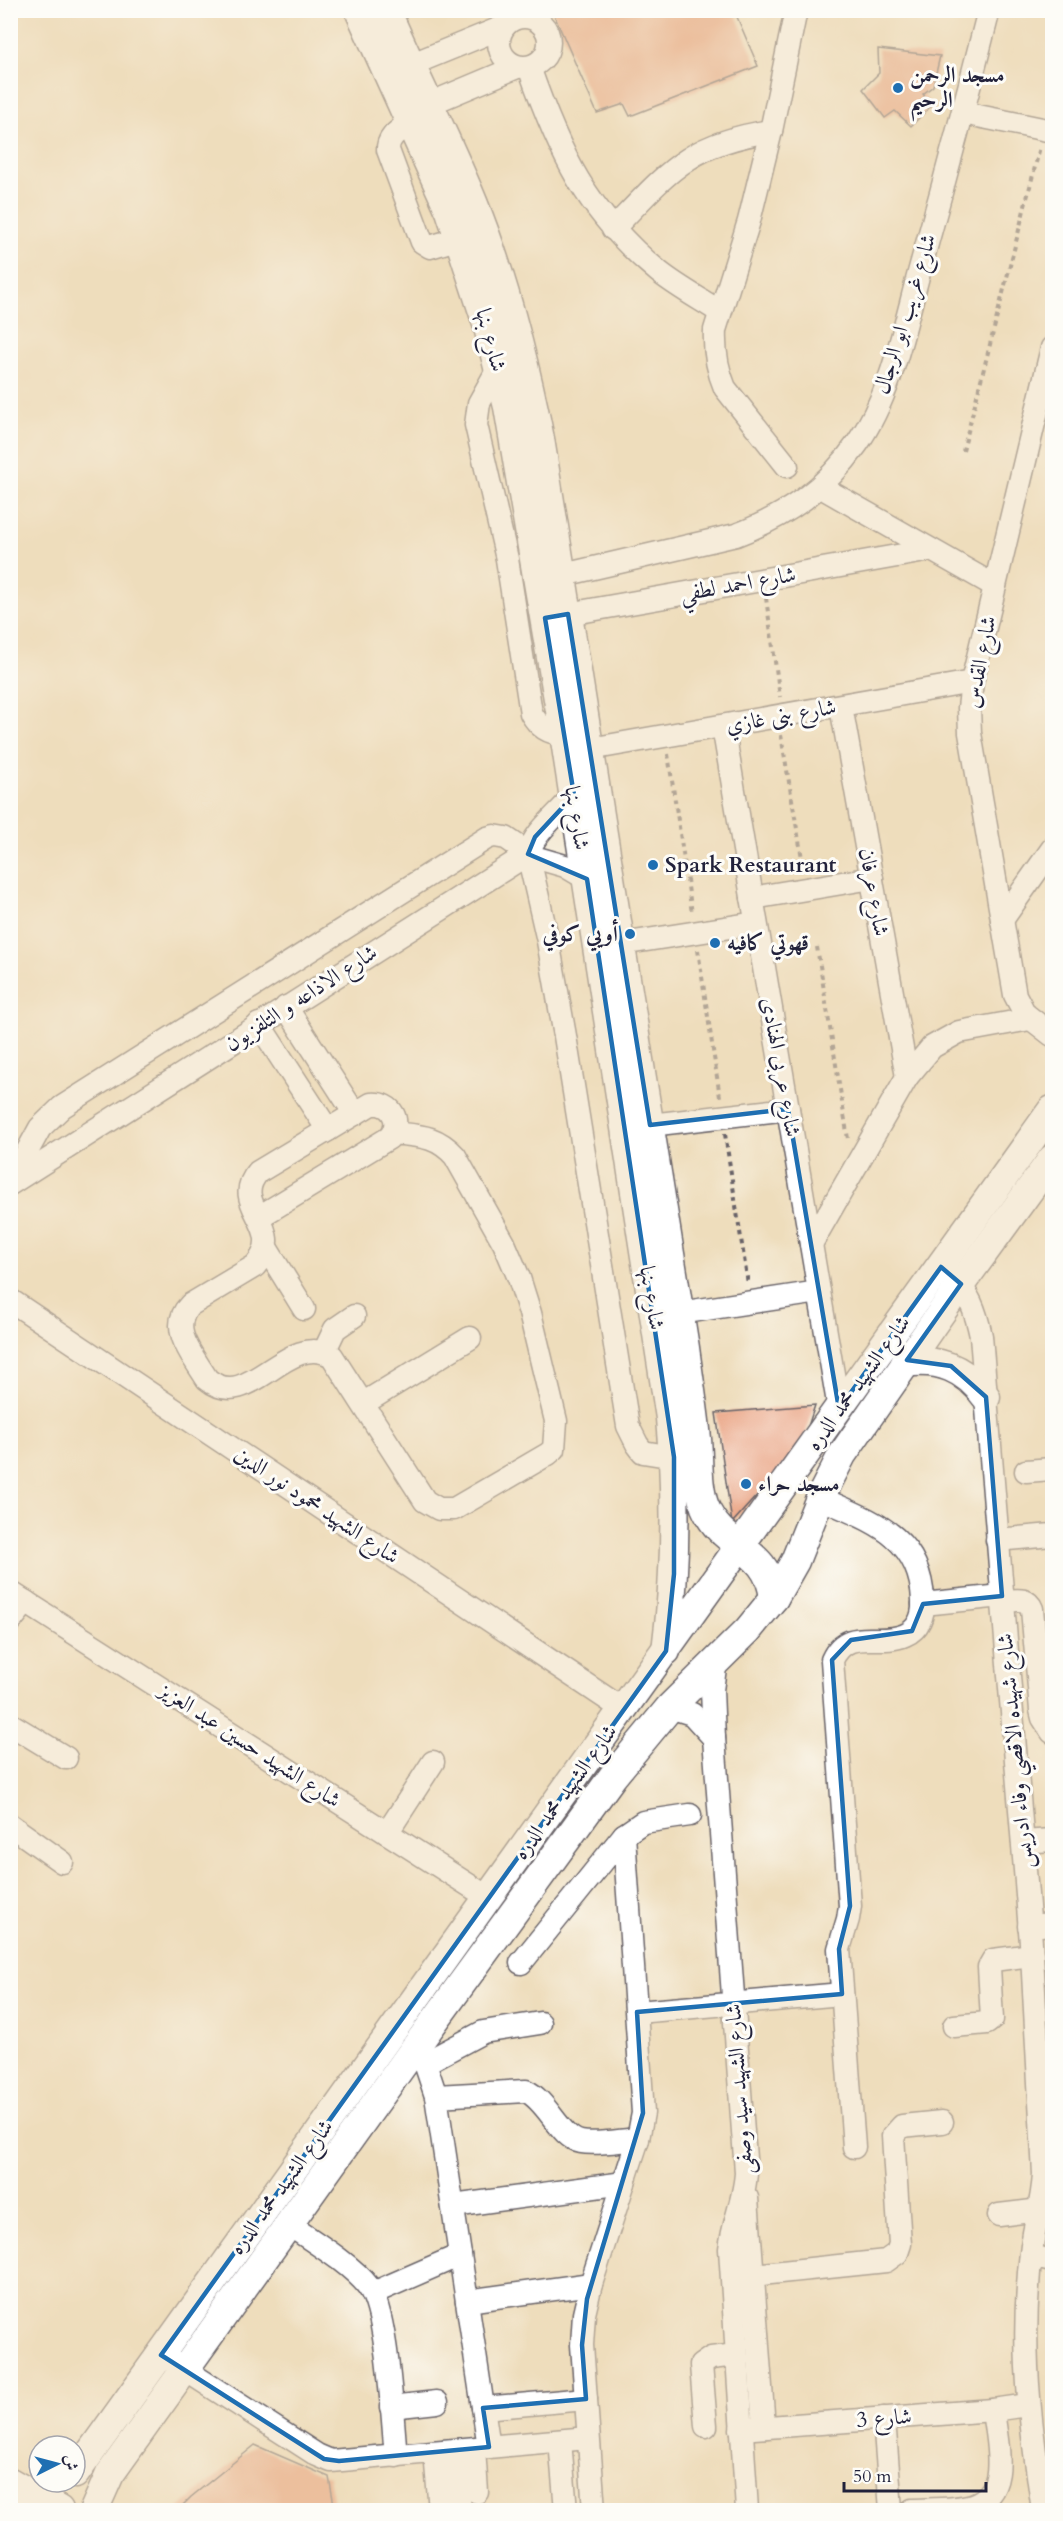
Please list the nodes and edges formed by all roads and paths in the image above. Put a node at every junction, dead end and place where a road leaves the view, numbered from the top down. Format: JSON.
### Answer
{"nodes":[{"id":1,"x":360,"y":10,"type":"edge"},
{"id":2,"x":386,"y":10,"type":"edge"},
{"id":3,"x":796,"y":10,"type":"edge"},
{"id":4,"x":989,"y":10,"type":"edge"},
{"id":5,"x":507,"y":19,"type":"edge"},
{"id":6,"x":410,"y":65,"type":"junction"},
{"id":7,"x":523,"y":67,"type":"junction"},
{"id":8,"x":419,"y":113,"type":"junction"},
{"id":9,"x":963,"y":113,"type":"junction"},
{"id":10,"x":771,"y":130,"type":"junction"},
{"id":11,"x":1049,"y":130,"type":"edge"},
{"id":12,"x":613,"y":229,"type":"junction"},
{"id":13,"x":720,"y":312,"type":"junction"},
{"id":14,"x":1053,"y":348,"type":"edge"},
{"id":15,"x":499,"y":367,"type":"junction"},
{"id":16,"x":963,"y":451,"type":"dead end"},
{"id":17,"x":787,"y":466,"type":"dead end"},
{"id":18,"x":821,"y":487,"type":"junction"},
{"id":19,"x":931,"y":550,"type":"junction"},
{"id":20,"x":550,"y":578,"type":"junction"},
{"id":21,"x":763,"y":579,"type":"junction"},
{"id":22,"x":995,"y":586,"type":"junction"},
{"id":23,"x":556,"y":616,"type":"junction"},
{"id":24,"x":972,"y":682,"type":"junction"},
{"id":25,"x":842,"y":706,"type":"junction"},
{"id":26,"x":780,"y":716,"type":"junction"},
{"id":27,"x":723,"y":726,"type":"junction"},
{"id":28,"x":564,"y":734,"type":"junction"},
{"id":29,"x":665,"y":736,"type":"junction"},
{"id":30,"x":590,"y":749,"type":"junction"},
{"id":31,"x":574,"y":795,"type":"junction"},
{"id":32,"x":1053,"y":849,"type":"edge"},
{"id":33,"x":528,"y":854,"type":"junction"},
{"id":34,"x":872,"y":878,"type":"junction"},
{"id":35,"x":587,"y":879,"type":"junction"},
{"id":36,"x":807,"y":889,"type":"junction"},
{"id":37,"x":752,"y":898,"type":"junction"},
{"id":38,"x":1002,"y":920,"type":"junction"},
{"id":39,"x":756,"y":922,"type":"junction"},
{"id":40,"x":695,"y":932,"type":"junction"},
{"id":41,"x":621,"y":944,"type":"junction"},
{"id":42,"x":817,"y":947,"type":"dead end"},
{"id":43,"x":286,"y":1007,"type":"junction"},
{"id":44,"x":1030,"y":1019,"type":"junction"},
{"id":45,"x":259,"y":1024,"type":"junction"},
{"id":46,"x":1053,"y":1035,"type":"edge"},
{"id":47,"x":907,"y":1077,"type":"junction"},
{"id":48,"x":788,"y":1109,"type":"junction"},
{"id":49,"x":1053,"y":1110,"type":"edge"},
{"id":50,"x":355,"y":1114,"type":"junction"},
{"id":51,"x":650,"y":1125,"type":"junction"},
{"id":52,"x":328,"y":1130,"type":"junction"},
{"id":53,"x":393,"y":1133,"type":"junction"},
{"id":54,"x":1052,"y":1159,"type":"edge"},
{"id":55,"x":853,"y":1172,"type":"junction"},
{"id":56,"x":10,"y":1184,"type":"edge"},
{"id":57,"x":259,"y":1217,"type":"junction"},
{"id":58,"x":811,"y":1244,"type":"junction"},
{"id":59,"x":267,"y":1248,"type":"junction"},
{"id":60,"x":951,"y":1276,"type":"junction"},
{"id":61,"x":819,"y":1292,"type":"junction"},
{"id":62,"x":10,"y":1300,"type":"edge"},
{"id":63,"x":304,"y":1309,"type":"dead end"},
{"id":64,"x":679,"y":1313,"type":"junction"},
{"id":65,"x":354,"y":1316,"type":"dead end"},
{"id":66,"x":470,"y":1338,"type":"dead end"},
{"id":67,"x":324,"y":1352,"type":"junction"},
{"id":68,"x":904,"y":1364,"type":"junction"},
{"id":69,"x":986,"y":1397,"type":"junction"},
{"id":70,"x":364,"y":1403,"type":"junction"},
{"id":71,"x":839,"y":1409,"type":"junction"},
{"id":72,"x":674,"y":1456,"type":"junction"},
{"id":73,"x":1053,"y":1469,"type":"edge"},
{"id":74,"x":1026,"y":1471,"type":"dead end"},
{"id":75,"x":820,"y":1498,"type":"junction"},
{"id":76,"x":1053,"y":1535,"type":"edge"},
{"id":77,"x":997,"y":1540,"type":"junction"},
{"id":78,"x":741,"y":1547,"type":"junction"},
{"id":79,"x":18,"y":1597,"type":"edge"},
{"id":80,"x":774,"y":1598,"type":"junction"},
{"id":81,"x":1002,"y":1599,"type":"junction"},
{"id":82,"x":923,"y":1604,"type":"junction"},
{"id":83,"x":1043,"y":1619,"type":"edge"},
{"id":84,"x":10,"y":1622,"type":"edge"},
{"id":85,"x":666,"y":1651,"type":"junction"},
{"id":86,"x":716,"y":1660,"type":"junction"},
{"id":87,"x":670,"y":1707,"type":"junction"},
{"id":88,"x":624,"y":1710,"type":"junction"},
{"id":89,"x":1053,"y":1732,"type":"edge"},
{"id":90,"x":14,"y":1733,"type":"edge"},
{"id":91,"x":714,"y":1738,"type":"junction"},
{"id":92,"x":66,"y":1758,"type":"dead end"},
{"id":93,"x":589,"y":1759,"type":"junction"},
{"id":94,"x":433,"y":1762,"type":"dead end"},
{"id":95,"x":613,"y":1776,"type":"junction"},
{"id":96,"x":690,"y":1815,"type":"dead end"},
{"id":97,"x":10,"y":1825,"type":"edge"},
{"id":98,"x":387,"y":1833,"type":"junction"},
{"id":99,"x":624,"y":1835,"type":"junction"},
{"id":100,"x":1053,"y":1840,"type":"edge"},
{"id":101,"x":1023,"y":1842,"type":"junction"},
{"id":102,"x":62,"y":1862,"type":"dead end"},
{"id":103,"x":489,"y":1898,"type":"junction"},
{"id":104,"x":1053,"y":1924,"type":"edge"},
{"id":105,"x":1029,"y":1926,"type":"junction"},
{"id":106,"x":1032,"y":1955,"type":"junction"},
{"id":107,"x":520,"y":1963,"type":"dead end"},
{"id":108,"x":842,"y":1995,"type":"junction"},
{"id":109,"x":734,"y":2004,"type":"junction"},
{"id":110,"x":637,"y":2012,"type":"junction"},
{"id":111,"x":540,"y":2023,"type":"dead end"},
{"id":112,"x":954,"y":2026,"type":"dead end"},
{"id":113,"x":419,"y":2056,"type":"junction"},
{"id":114,"x":436,"y":2096,"type":"junction"},
{"id":115,"x":942,"y":2122,"type":"dead end"},
{"id":116,"x":638,"y":2139,"type":"junction"},
{"id":117,"x":854,"y":2147,"type":"dead end"},
{"id":118,"x":624,"y":2183,"type":"junction"},
{"id":119,"x":746,"y":2185,"type":"junction"},
{"id":120,"x":291,"y":2205,"type":"junction"},
{"id":121,"x":453,"y":2206,"type":"junction"},
{"id":122,"x":1040,"y":2210,"type":"junction"},
{"id":123,"x":999,"y":2215,"type":"dead end"},
{"id":124,"x":460,"y":2255,"type":"junction"},
{"id":125,"x":1042,"y":2258,"type":"edge"},
{"id":126,"x":753,"y":2275,"type":"junction"},
{"id":127,"x":591,"y":2284,"type":"junction"},
{"id":128,"x":373,"y":2293,"type":"junction"},
{"id":129,"x":467,"y":2301,"type":"junction"},
{"id":130,"x":736,"y":2355,"type":"junction"},
{"id":131,"x":173,"y":2362,"type":"junction"},
{"id":132,"x":585,"y":2399,"type":"junction"},
{"id":133,"x":437,"y":2403,"type":"dead end"},
{"id":134,"x":1028,"y":2405,"type":"junction"},
{"id":135,"x":391,"y":2407,"type":"junction"},
{"id":136,"x":483,"y":2408,"type":"junction"},
{"id":137,"x":993,"y":2410,"type":"junction"},
{"id":138,"x":884,"y":2418,"type":"junction"},
{"id":139,"x":706,"y":2426,"type":"dead end"},
{"id":140,"x":764,"y":2427,"type":"junction"},
{"id":141,"x":741,"y":2428,"type":"junction"},
{"id":142,"x":588,"y":2438,"type":"junction"},
{"id":143,"x":560,"y":2441,"type":"junction"},
{"id":144,"x":463,"y":2450,"type":"junction"},
{"id":145,"x":396,"y":2456,"type":"junction"},
{"id":146,"x":87,"y":2460,"type":"edge"},
{"id":147,"x":10,"y":2482,"type":"edge"},
{"id":148,"x":477,"y":2492,"type":"dead end"},
{"id":149,"x":61,"y":2494,"type":"edge"},
{"id":150,"x":53,"y":2507,"type":"edge"},
{"id":151,"x":1046,"y":2507,"type":"edge"},
{"id":152,"x":94,"y":2511,"type":"edge"},
{"id":153,"x":440,"y":2511,"type":"edge"},
{"id":154,"x":460,"y":2511,"type":"edge"},
{"id":155,"x":566,"y":2511,"type":"edge"},
{"id":156,"x":594,"y":2511,"type":"edge"},
{"id":157,"x":747,"y":2511,"type":"edge"},
{"id":158,"x":891,"y":2511,"type":"edge"},
{"id":159,"x":912,"y":2511,"type":"edge"}],
"edges":[{"from":1,"to":8,"type":"main road","name":"شارع بنها"},
{"from":2,"to":6,"type":"main road","name":"شارع بنها"},
{"from":3,"to":10,"type":"street"},
{"from":4,"to":9,"type":"street","name":"شارع غريب ابو الرجال"},
{"from":5,"to":6,"type":"street"},
{"from":5,"to":7,"type":"street"},
{"from":5,"to":7,"type":"street"},
{"from":6,"to":8,"type":"main road","name":"شارع بنها"},
{"from":7,"to":8,"type":"street"},
{"from":7,"to":12,"type":"street"},
{"from":8,"to":15,"type":"main road","name":"شارع بنها"},
{"from":8,"to":20,"type":"main road","name":"شارع بنها"},
{"from":9,"to":11,"type":"street"},
{"from":9,"to":18,"type":"street","name":"شارع غريب ابو الرجال"},
{"from":10,"to":12,"type":"street"},
{"from":10,"to":13,"type":"street"},
{"from":11,"to":16,"type":"path"},
{"from":12,"to":13,"type":"street"},
{"from":13,"to":17,"type":"street"},
{"from":14,"to":22,"type":"street","name":"شارع القدس"},
{"from":15,"to":20,"type":"main road","name":"شارع بنها"},
{"from":15,"to":28,"type":"street"},
{"from":18,"to":19,"type":"street"},
{"from":18,"to":20,"type":"street","name":"شارع غريب ابو الرجال"},
{"from":19,"to":21,"type":"street","name":"شارع احمد لطفي"},
{"from":19,"to":22,"type":"street"},
{"from":20,"to":23,"type":"main road","name":"شارع بنها"},
{"from":21,"to":23,"type":"street","name":"شارع احمد لطفي"},
{"from":21,"to":26,"type":"path"},
{"from":22,"to":24,"type":"street","name":"شارع القدس"},
{"from":23,"to":28,"type":"main road","name":"شارع بنها"},
{"from":23,"to":30,"type":"main road","name":"شارع بنها"},
{"from":24,"to":25,"type":"street","name":"شارع بنى غازي"},
{"from":24,"to":38,"type":"street","name":"شارع القدس"},
{"from":25,"to":26,"type":"street","name":"شارع بنى غازي"},
{"from":25,"to":34,"type":"street","name":"شارع عرفان"},
{"from":26,"to":27,"type":"street","name":"شارع بنى غازي"},
{"from":26,"to":36,"type":"path"},
{"from":27,"to":29,"type":"street","name":"شارع بنى غازي"},
{"from":27,"to":37,"type":"street","name":"شارع عربى الهنادى"},
{"from":28,"to":31,"type":"main road","name":"شارع بنها"},
{"from":29,"to":30,"type":"street","name":"شارع بنى غازي"},
{"from":29,"to":40,"type":"path"},
{"from":30,"to":41,"type":"main road","name":"شارع بنها"},
{"from":31,"to":33,"type":"street","name":"شارع الاذاعه و التلفزيون"},
{"from":31,"to":35,"type":"main road","name":"شارع بنها"},
{"from":32,"to":38,"type":"street"},
{"from":33,"to":35,"type":"street"},
{"from":33,"to":43,"type":"street","name":"شارع الاذاعه و التلفزيون"},
{"from":33,"to":56,"type":"street"},
{"from":33,"to":72,"type":"street"},
{"from":34,"to":36,"type":"street"},
{"from":34,"to":47,"type":"street","name":"شارع عرفان"},
{"from":35,"to":72,"type":"main road","name":"شارع بنها"},
{"from":36,"to":37,"type":"street"},
{"from":37,"to":39,"type":"street","name":"شارع عربى الهنادى"},
{"from":38,"to":44,"type":"street","name":"شارع القدس"},
{"from":39,"to":40,"type":"street"},
{"from":39,"to":48,"type":"street","name":"شارع عربى الهنادى"},
{"from":40,"to":41,"type":"street"},
{"from":41,"to":51,"type":"main road","name":"شارع بنها"},
{"from":42,"to":55,"type":"path"},
{"from":43,"to":45,"type":"street","name":"شارع الاذاعه و التلفزيون"},
{"from":43,"to":50,"type":"street"},
{"from":44,"to":46,"type":"street","name":"شارع القدس"},
{"from":44,"to":47,"type":"street"},
{"from":45,"to":52,"type":"street"},
{"from":45,"to":56,"type":"street","name":"شارع الاذاعه و التلفزيون"},
{"from":47,"to":55,"type":"street"},
{"from":48,"to":51,"type":"street"},
{"from":48,"to":58,"type":"street","name":"شارع عربى الهنادى"},
{"from":49,"to":60,"type":"main road","name":"شارع الشهيد محمد الدره"},
{"from":50,"to":52,"type":"street"},
{"from":50,"to":53,"type":"street"},
{"from":51,"to":64,"type":"main road","name":"شارع بنها"},
{"from":52,"to":57,"type":"street"},
{"from":53,"to":57,"type":"street"},
{"from":53,"to":70,"type":"street"},
{"from":54,"to":60,"type":"main road","name":"شارع الشهيد محمد الدره"},
{"from":55,"to":58,"type":"street"},
{"from":57,"to":59,"type":"street"},
{"from":58,"to":61,"type":"street","name":"شارع عربى الهنادى"},
{"from":59,"to":63,"type":"street"},
{"from":59,"to":67,"type":"street"},
{"from":60,"to":68,"type":"main road","name":"شارع الشهيد محمد الدره"},
{"from":60,"to":69,"type":"street","name":"شارع شهيده الاقصي وفاء ادريس"},
{"from":60,"to":71,"type":"main road","name":"شارع الشهيد محمد الدره"},
{"from":61,"to":64,"type":"street"},
{"from":61,"to":71,"type":"street","name":"شارع عربى الهنادى"},
{"from":62,"to":88,"type":"street","name":"شارع الشهيد محمود نور الدين"},
{"from":64,"to":78,"type":"main road","name":"شارع بنها"},
{"from":65,"to":67,"type":"street"},
{"from":66,"to":70,"type":"street"},
{"from":67,"to":70,"type":"street"},
{"from":68,"to":69,"type":"main road"},
{"from":68,"to":75,"type":"main road","name":"شارع الشهيد محمد الدره"},
{"from":69,"to":77,"type":"street","name":"شارع شهيده الاقصي وفاء ادريس"},
{"from":71,"to":78,"type":"main road","name":"شارع الشهيد محمد الدره"},
{"from":72,"to":85,"type":"main road","name":"شارع بنها"},
{"from":73,"to":74,"type":"street"},
{"from":75,"to":80,"type":"main road","name":"شارع الشهيد محمد الدره"},
{"from":75,"to":82,"type":"street"},
{"from":76,"to":77,"type":"street"},
{"from":77,"to":81,"type":"street","name":"شارع شهيده الاقصي وفاء ادريس"},
{"from":78,"to":80,"type":"main road","name":"شارع بنها"},
{"from":78,"to":85,"type":"main road","name":"شارع الشهيد محمد الدره"},
{"from":79,"to":84,"type":"street"},
{"from":79,"to":98,"type":"street","name":"شارع الشهيد حسين عبد العزيز"},
{"from":80,"to":86,"type":"main road","name":"شارع الشهيد محمد الدره"},
{"from":81,"to":82,"type":"street"},
{"from":81,"to":83,"type":"street"},
{"from":81,"to":101,"type":"street","name":"شارع شهيده الاقصي وفاء ادريس"},
{"from":82,"to":108,"type":"street"},
{"from":83,"to":89,"type":"street"},
{"from":85,"to":88,"type":"main road","name":"شارع الشهيد محمد الدره"},
{"from":86,"to":87,"type":"main road","name":"شارع الشهيد محمد الدره"},
{"from":86,"to":91,"type":"street","name":"شارع الشهيد سيد وصفى"},
{"from":87,"to":91,"type":"street"},
{"from":87,"to":95,"type":"main road","name":"شارع الشهيد محمد الدره"},
{"from":88,"to":93,"type":"main road","name":"شارع الشهيد محمد الدره"},
{"from":90,"to":92,"type":"street"},
{"from":91,"to":109,"type":"street","name":"شارع الشهيد سيد وصفى"},
{"from":93,"to":95,"type":"main road"},
{"from":93,"to":103,"type":"main road","name":"شارع الشهيد محمد الدره"},
{"from":94,"to":98,"type":"street"},
{"from":95,"to":113,"type":"main road","name":"شارع الشهيد محمد الدره"},
{"from":96,"to":99,"type":"street"},
{"from":97,"to":102,"type":"street"},
{"from":98,"to":103,"type":"street","name":"شارع الشهيد حسين عبد العزيز"},
{"from":99,"to":107,"type":"street"},
{"from":99,"to":110,"type":"street"},
{"from":100,"to":101,"type":"street"},
{"from":101,"to":105,"type":"street","name":"شارع شهيده الاقصي وفاء ادريس"},
{"from":103,"to":120,"type":"main road","name":"شارع الشهيد محمد الدره"},
{"from":104,"to":105,"type":"street"},
{"from":105,"to":106,"type":"street","name":"شارع شهيده الاقصي وفاء ادريس"},
{"from":106,"to":112,"type":"street"},
{"from":106,"to":122,"type":"street","name":"شارع شهيده الاقصي وفاء ادريس"},
{"from":108,"to":109,"type":"street"},
{"from":108,"to":117,"type":"street"},
{"from":109,"to":110,"type":"street"},
{"from":109,"to":119,"type":"street","name":"شارع الشهيد سيد وصفى"},
{"from":110,"to":116,"type":"street"},
{"from":111,"to":113,"type":"street"},
{"from":113,"to":114,"type":"street"},
{"from":113,"to":120,"type":"main road","name":"شارع الشهيد محمد الدره"},
{"from":114,"to":116,"type":"street"},
{"from":114,"to":121,"type":"street"},
{"from":115,"to":126,"type":"street"},
{"from":116,"to":118,"type":"street"},
{"from":118,"to":121,"type":"street"},
{"from":118,"to":127,"type":"street"},
{"from":119,"to":126,"type":"street"},
{"from":119,"to":130,"type":"street","name":"شارع الشهيد سيد وصفى"},
{"from":120,"to":128,"type":"street"},
{"from":120,"to":131,"type":"main road","name":"شارع الشهيد محمد الدره"},
{"from":120,"to":131,"type":"main road","name":"شارع الشهيد محمد الدره"},
{"from":121,"to":124,"type":"street"},
{"from":122,"to":123,"type":"street"},
{"from":122,"to":125,"type":"street","name":"شارع شهيده الاقصي وفاء ادريس"},
{"from":124,"to":128,"type":"street"},
{"from":124,"to":129,"type":"street"},
{"from":125,"to":134,"type":"street","name":"شارع شهيده الاقصي وفاء ادريس"},
{"from":126,"to":140,"type":"street"},
{"from":127,"to":129,"type":"street"},
{"from":127,"to":132,"type":"street"},
{"from":128,"to":135,"type":"street"},
{"from":129,"to":136,"type":"street"},
{"from":130,"to":139,"type":"street"},
{"from":130,"to":141,"type":"street","name":"شارع الشهيد سيد وصفى"},
{"from":131,"to":145,"type":"street"},
{"from":131,"to":146,"type":"main road","name":"شارع الشهيد محمد الدره"},
{"from":131,"to":152,"type":"main road","name":"شارع الشهيد محمد الدره"},
{"from":132,"to":136,"type":"street"},
{"from":132,"to":142,"type":"street"},
{"from":133,"to":135,"type":"street"},
{"from":134,"to":137,"type":"street","name":"شارع 3"},
{"from":134,"to":151,"type":"street","name":"شارع شهيده الاقصي وفاء ادريس"},
{"from":135,"to":145,"type":"street"},
{"from":136,"to":144,"type":"street"},
{"from":137,"to":138,"type":"street","name":"شارع 3"},
{"from":137,"to":159,"type":"street"},
{"from":138,"to":140,"type":"street","name":"شارع 3"},
{"from":138,"to":158,"type":"street"},
{"from":140,"to":141,"type":"street","name":"شارع 3"},
{"from":141,"to":157,"type":"street","name":"شارع الشهيد سيد وصفى"},
{"from":142,"to":143,"type":"street"},
{"from":142,"to":156,"type":"street"},
{"from":143,"to":144,"type":"street"},
{"from":143,"to":155,"type":"street"},
{"from":144,"to":145,"type":"street"},
{"from":144,"to":148,"type":"street"},
{"from":144,"to":153,"type":"street"},
{"from":144,"to":154,"type":"street"},
{"from":147,"to":150,"type":"main road"},
{"from":149,"to":150,"type":"main road"}]}
